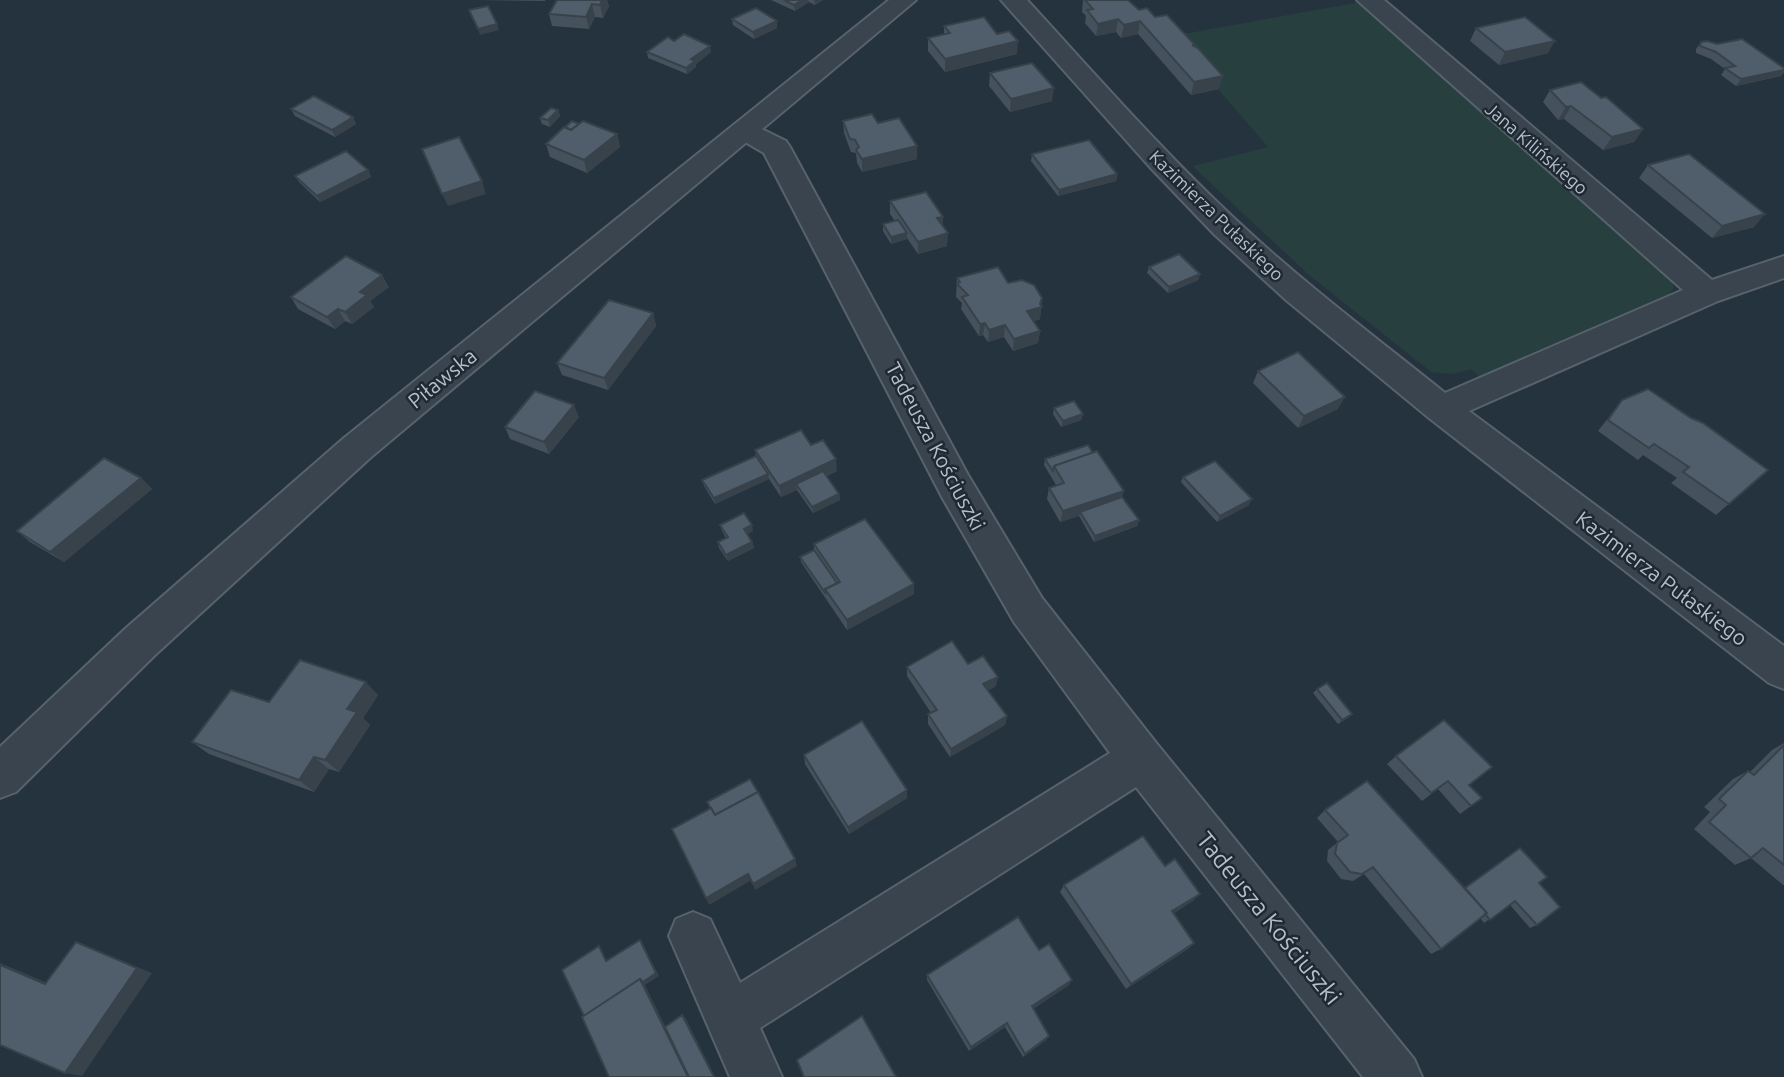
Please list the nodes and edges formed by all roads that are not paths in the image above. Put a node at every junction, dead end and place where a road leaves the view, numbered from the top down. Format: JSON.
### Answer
{"nodes":[{"id":1,"x":904,"y":0,"type":"edge"},
{"id":2,"x":1013,"y":0,"type":"edge"},
{"id":3,"x":1369,"y":0,"type":"edge"},
{"id":4,"x":745,"y":130,"type":"junction"},
{"id":5,"x":1784,"y":267,"type":"edge"},
{"id":6,"x":1707,"y":293,"type":"junction"},
{"id":7,"x":1441,"y":409,"type":"junction"},
{"id":8,"x":1784,"y":670,"type":"edge"},
{"id":9,"x":1141,"y":759,"type":"junction"},
{"id":10,"x":0,"y":778,"type":"edge"},
{"id":11,"x":693,"y":936,"type":"dead end"},
{"id":12,"x":730,"y":1018,"type":"junction"},
{"id":13,"x":756,"y":1077,"type":"edge"},
{"id":14,"x":1396,"y":1077,"type":"edge"}],
"edges":[{"from":1,"to":4,"type":"street","name":"Piławska"},
{"from":2,"to":7,"type":"street","name":"Kazimierza Pułaskiego"},
{"from":3,"to":6,"type":"street","name":"Jana Kilińskiego"},
{"from":4,"to":9,"type":"street","name":"Tadeusza Kościuszki"},
{"from":4,"to":10,"type":"street","name":"Piławska"},
{"from":5,"to":6,"type":"street"},
{"from":6,"to":7,"type":"street"},
{"from":7,"to":8,"type":"street","name":"Kazimierza Pułaskiego"},
{"from":9,"to":12,"type":"street"},
{"from":9,"to":14,"type":"street","name":"Tadeusza Kościuszki"},
{"from":11,"to":12,"type":"street"},
{"from":12,"to":13,"type":"street"}]}
